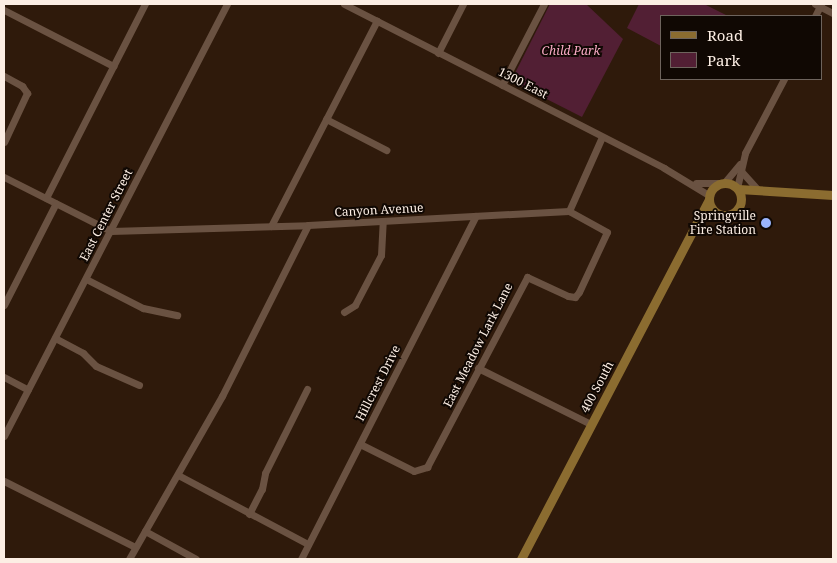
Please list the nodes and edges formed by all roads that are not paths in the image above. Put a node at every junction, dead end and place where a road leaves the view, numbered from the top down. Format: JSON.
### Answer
{"nodes":[{"id":1,"x":145,"y":4,"type":"edge"},
{"id":2,"x":227,"y":4,"type":"edge"},
{"id":3,"x":344,"y":4,"type":"edge"},
{"id":4,"x":463,"y":4,"type":"edge"},
{"id":5,"x":544,"y":4,"type":"edge"},
{"id":6,"x":819,"y":5,"type":"edge"},
{"id":7,"x":4,"y":10,"type":"edge"},
{"id":8,"x":833,"y":13,"type":"edge"},
{"id":9,"x":377,"y":21,"type":"junction"},
{"id":10,"x":438,"y":53,"type":"junction"},
{"id":11,"x":113,"y":66,"type":"junction"},
{"id":12,"x":4,"y":76,"type":"edge"},
{"id":13,"x":783,"y":80,"type":"edge"},
{"id":14,"x":502,"y":85,"type":"junction"},
{"id":15,"x":326,"y":119,"type":"junction"},
{"id":16,"x":602,"y":137,"type":"junction"},
{"id":17,"x":4,"y":142,"type":"edge"},
{"id":18,"x":386,"y":150,"type":"dead end"},
{"id":19,"x":742,"y":162,"type":"junction"},
{"id":20,"x":741,"y":171,"type":"junction"},
{"id":21,"x":4,"y":177,"type":"edge"},
{"id":22,"x":691,"y":182,"type":"junction"},
{"id":23,"x":723,"y":183,"type":"junction"},
{"id":24,"x":738,"y":189,"type":"junction"},
{"id":25,"x":759,"y":189,"type":"junction"},
{"id":26,"x":833,"y":195,"type":"edge"},
{"id":27,"x":46,"y":198,"type":"junction"},
{"id":28,"x":710,"y":198,"type":"junction"},
{"id":29,"x":56,"y":203,"type":"junction"},
{"id":30,"x":739,"y":205,"type":"junction"},
{"id":31,"x":569,"y":211,"type":"junction"},
{"id":32,"x":721,"y":214,"type":"junction"},
{"id":33,"x":476,"y":216,"type":"junction"},
{"id":34,"x":383,"y":221,"type":"junction"},
{"id":35,"x":308,"y":225,"type":"junction"},
{"id":36,"x":272,"y":226,"type":"junction"},
{"id":37,"x":695,"y":226,"type":"junction"},
{"id":38,"x":111,"y":231,"type":"junction"},
{"id":39,"x":86,"y":279,"type":"junction"},
{"id":40,"x":4,"y":305,"type":"edge"},
{"id":41,"x":344,"y":312,"type":"dead end"},
{"id":42,"x":177,"y":315,"type":"dead end"},
{"id":43,"x":55,"y":338,"type":"junction"},
{"id":44,"x":478,"y":368,"type":"junction"},
{"id":45,"x":4,"y":377,"type":"edge"},
{"id":46,"x":139,"y":386,"type":"dead end"},
{"id":47,"x":307,"y":389,"type":"dead end"},
{"id":48,"x":28,"y":390,"type":"junction"},
{"id":49,"x":591,"y":424,"type":"junction"},
{"id":50,"x":4,"y":436,"type":"edge"},
{"id":51,"x":360,"y":444,"type":"junction"},
{"id":52,"x":178,"y":475,"type":"junction"},
{"id":53,"x":4,"y":481,"type":"edge"},
{"id":54,"x":249,"y":514,"type":"junction"},
{"id":55,"x":145,"y":531,"type":"junction"},
{"id":56,"x":308,"y":544,"type":"junction"},
{"id":57,"x":136,"y":547,"type":"junction"},
{"id":58,"x":129,"y":559,"type":"edge"},
{"id":59,"x":196,"y":559,"type":"edge"},
{"id":60,"x":300,"y":559,"type":"edge"},
{"id":61,"x":522,"y":559,"type":"edge"}],
"edges":[{"from":1,"to":11,"type":"street"},
{"from":2,"to":38,"type":"street","name":"East Center Street"},
{"from":3,"to":9,"type":"street","name":"1300 East"},
{"from":4,"to":10,"type":"street"},
{"from":5,"to":14,"type":"street"},
{"from":6,"to":8,"type":"street"},
{"from":7,"to":11,"type":"street"},
{"from":9,"to":10,"type":"street","name":"1300 East"},
{"from":9,"to":15,"type":"street"},
{"from":10,"to":14,"type":"street","name":"1300 East"},
{"from":11,"to":27,"type":"street"},
{"from":12,"to":17,"type":"street"},
{"from":13,"to":19,"type":"street"},
{"from":14,"to":16,"type":"street","name":"1300 East"},
{"from":15,"to":18,"type":"street"},
{"from":15,"to":36,"type":"street"},
{"from":16,"to":22,"type":"street","name":"1300 East"},
{"from":16,"to":31,"type":"street"},
{"from":19,"to":20,"type":"street"},
{"from":19,"to":23,"type":"street"},
{"from":20,"to":24,"type":"street"},
{"from":20,"to":25,"type":"street"},
{"from":21,"to":27,"type":"street"},
{"from":22,"to":23,"type":"street","name":"1300 East"},
{"from":22,"to":28,"type":"street","name":"1300 East"},
{"from":23,"to":24,"type":"main road"},
{"from":23,"to":28,"type":"main road"},
{"from":24,"to":25,"type":"main road"},
{"from":24,"to":30,"type":"main road"},
{"from":25,"to":26,"type":"main road"},
{"from":25,"to":30,"type":"main road"},
{"from":27,"to":29,"type":"street"},
{"from":28,"to":32,"type":"main road"},
{"from":28,"to":37,"type":"main road","name":"400 South"},
{"from":29,"to":38,"type":"street"},
{"from":29,"to":40,"type":"street"},
{"from":30,"to":32,"type":"main road"},
{"from":31,"to":33,"type":"street","name":"Canyon Avenue"},
{"from":31,"to":44,"type":"street","name":"East Meadow Lark Lane"},
{"from":32,"to":37,"type":"main road"},
{"from":33,"to":34,"type":"street","name":"Canyon Avenue"},
{"from":33,"to":51,"type":"street","name":"Hillcrest Drive"},
{"from":34,"to":35,"type":"street","name":"Canyon Avenue"},
{"from":34,"to":41,"type":"street"},
{"from":35,"to":36,"type":"street","name":"Canyon Avenue"},
{"from":35,"to":52,"type":"street"},
{"from":36,"to":38,"type":"street","name":"Canyon Avenue"},
{"from":37,"to":49,"type":"main road","name":"400 South"},
{"from":38,"to":39,"type":"street","name":"East Center Street"},
{"from":39,"to":42,"type":"street"},
{"from":39,"to":43,"type":"street","name":"East Center Street"},
{"from":43,"to":46,"type":"street"},
{"from":43,"to":48,"type":"street","name":"East Center Street"},
{"from":44,"to":49,"type":"street"},
{"from":44,"to":51,"type":"street","name":"East Meadow Lark Lane"},
{"from":45,"to":48,"type":"street"},
{"from":47,"to":54,"type":"street"},
{"from":48,"to":50,"type":"street","name":"East Center Street"},
{"from":49,"to":61,"type":"main road","name":"400 South"},
{"from":51,"to":56,"type":"street","name":"Hillcrest Drive"},
{"from":52,"to":54,"type":"street"},
{"from":52,"to":55,"type":"street"},
{"from":53,"to":57,"type":"street"},
{"from":54,"to":56,"type":"street"},
{"from":55,"to":57,"type":"street"},
{"from":55,"to":59,"type":"street"},
{"from":56,"to":60,"type":"street","name":"Hillcrest Drive"},
{"from":57,"to":58,"type":"street"}]}
